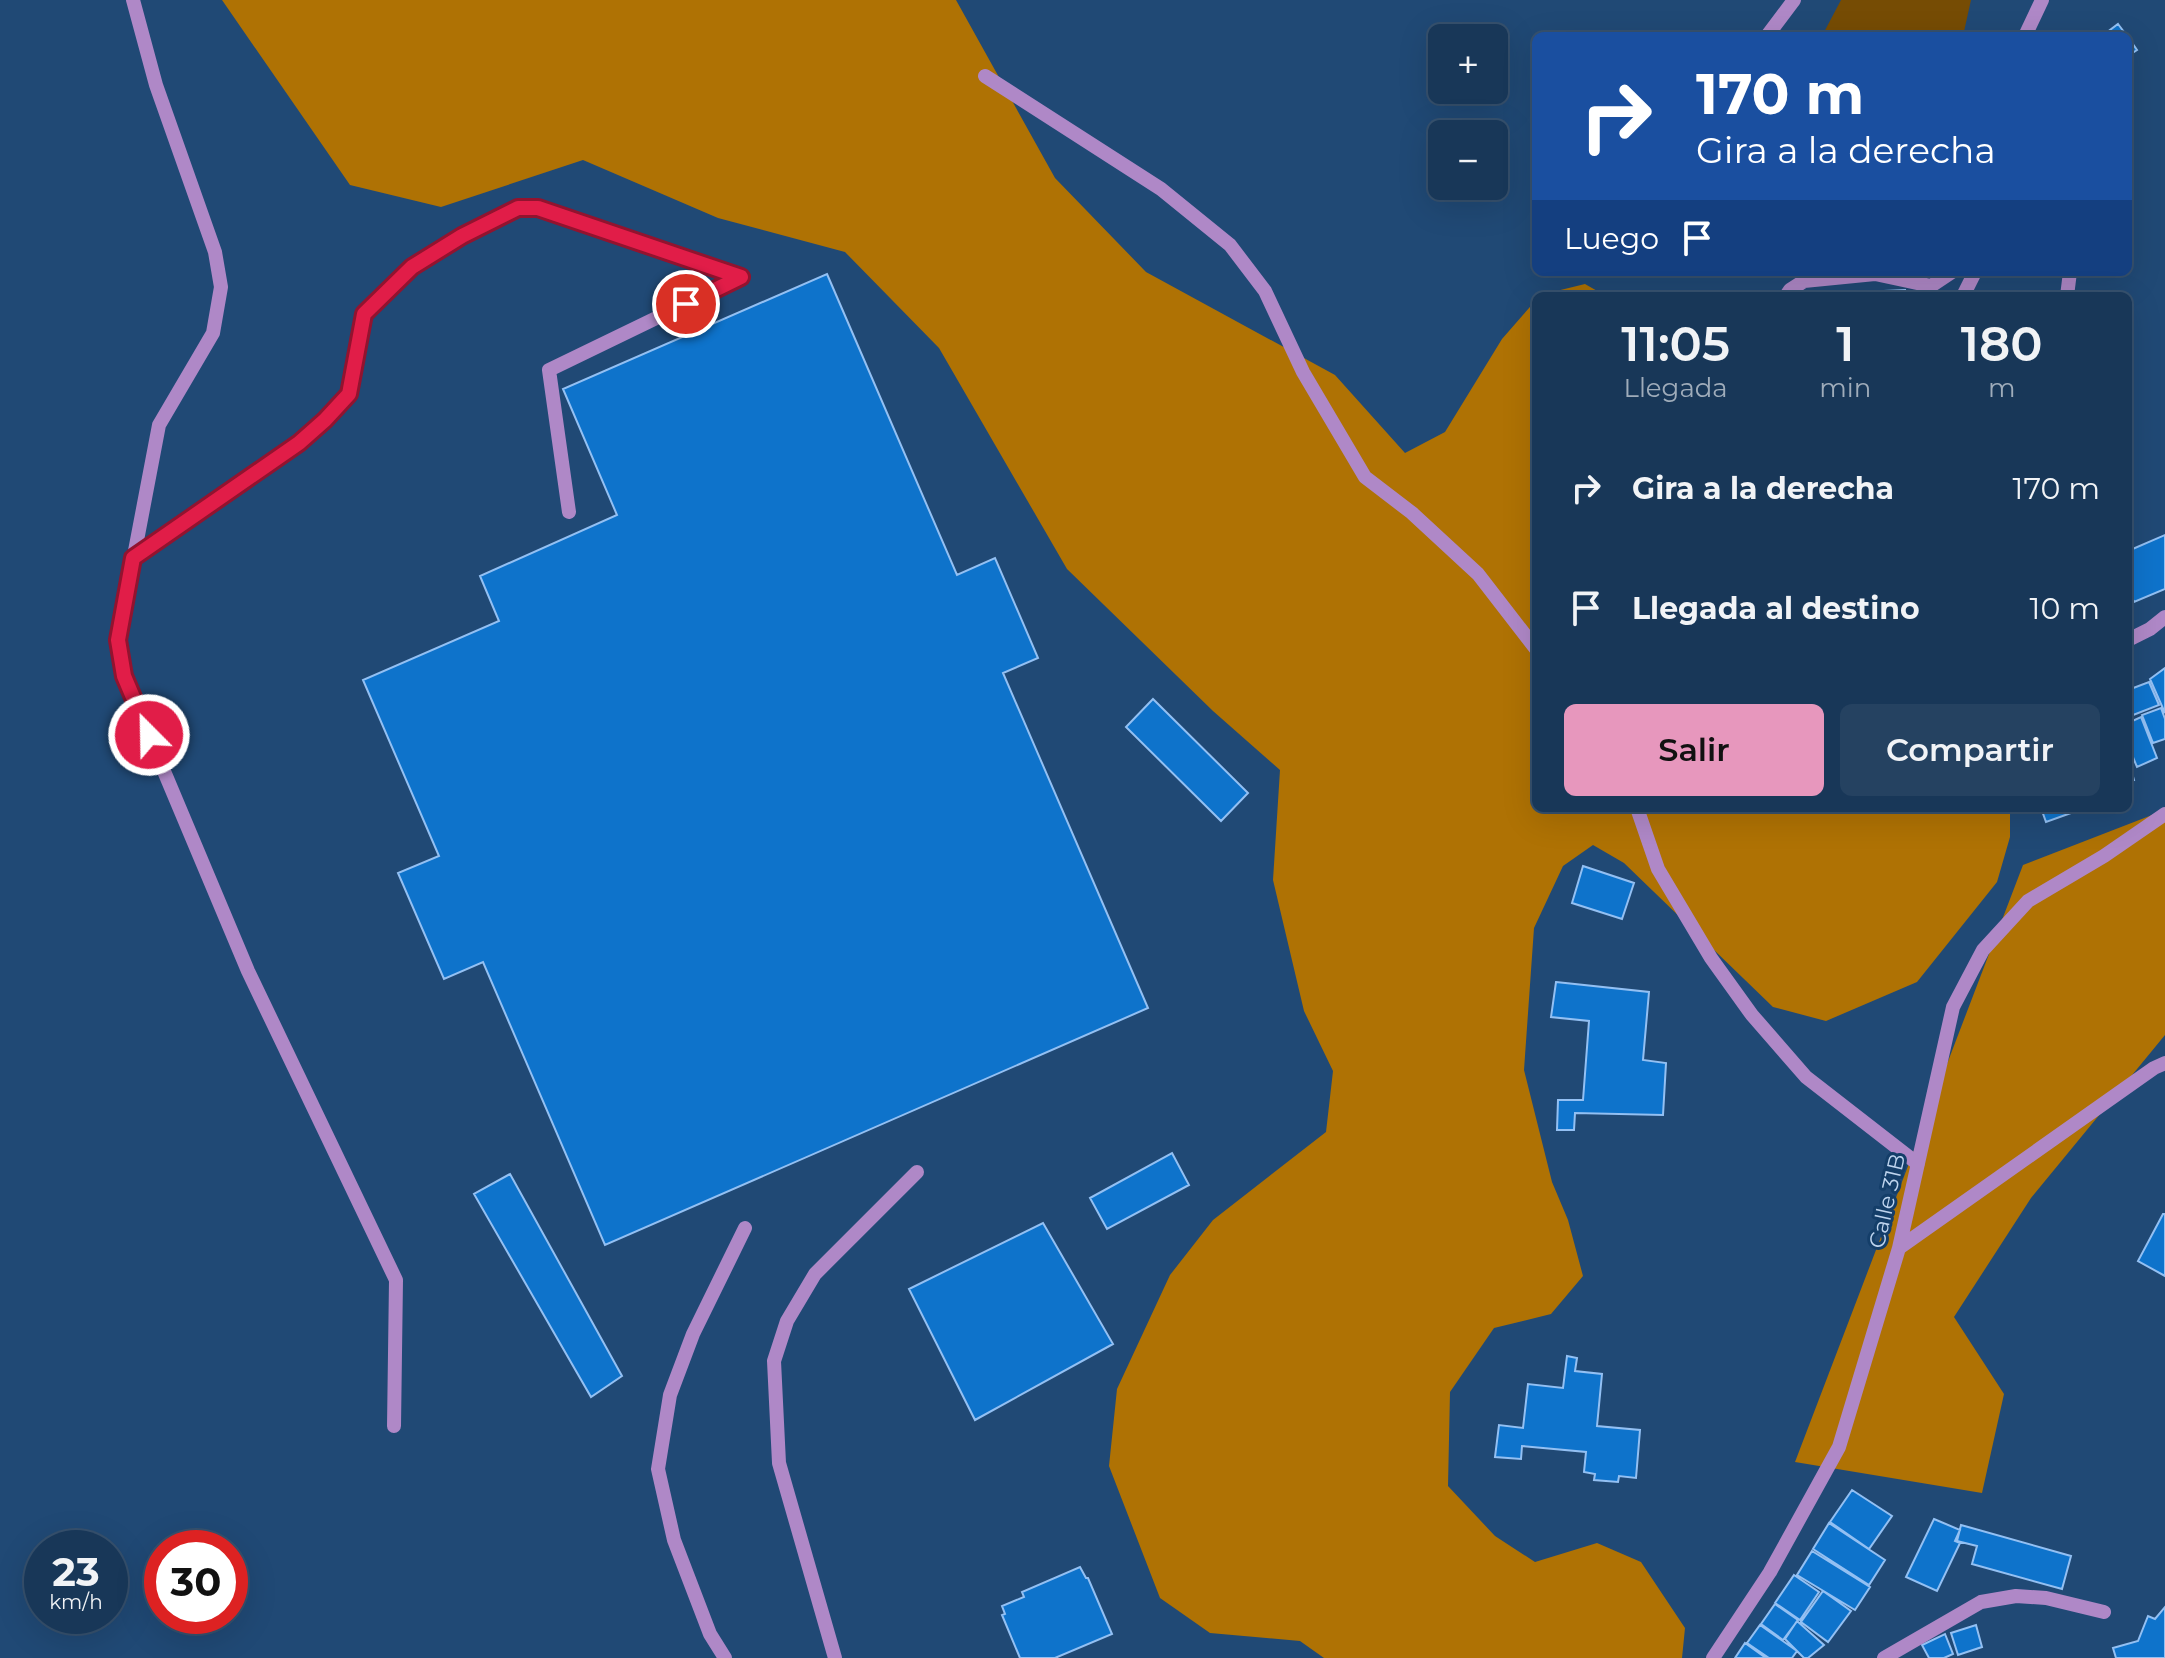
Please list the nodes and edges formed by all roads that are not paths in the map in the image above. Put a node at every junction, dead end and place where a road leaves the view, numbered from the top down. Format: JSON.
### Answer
{"nodes":[{"id":1,"x":133,"y":0,"type":"edge"},
{"id":2,"x":1794,"y":0,"type":"edge"},
{"id":3,"x":2042,"y":0,"type":"edge"},
{"id":4,"x":1770,"y":32,"type":"edge"},
{"id":5,"x":2027,"y":32,"type":"edge"},
{"id":6,"x":985,"y":76,"type":"dead end"},
{"id":7,"x":1855,"y":276,"type":"edge"},
{"id":8,"x":1884,"y":276,"type":"edge"},
{"id":9,"x":1946,"y":276,"type":"edge"},
{"id":10,"x":1789,"y":292,"type":"edge"},
{"id":11,"x":569,"y":512,"type":"dead end"},
{"id":12,"x":133,"y":558,"type":"junction"},
{"id":13,"x":2165,"y":617,"type":"edge"},
{"id":14,"x":2132,"y":638,"type":"edge"},
{"id":15,"x":1532,"y":644,"type":"edge"},
{"id":16,"x":1638,"y":812,"type":"edge"},
{"id":17,"x":2165,"y":814,"type":"edge"},
{"id":18,"x":2165,"y":1063,"type":"edge"},
{"id":19,"x":1918,"y":1164,"type":"junction"},
{"id":20,"x":917,"y":1172,"type":"dead end"},
{"id":21,"x":745,"y":1228,"type":"dead end"},
{"id":22,"x":1899,"y":1248,"type":"junction"},
{"id":23,"x":394,"y":1426,"type":"dead end"},
{"id":24,"x":2104,"y":1612,"type":"dead end"},
{"id":25,"x":725,"y":1658,"type":"edge"},
{"id":26,"x":835,"y":1658,"type":"edge"},
{"id":27,"x":1713,"y":1658,"type":"edge"},
{"id":28,"x":1884,"y":1658,"type":"edge"}],
"edges":[{"from":1,"to":12,"type":"street"},
{"from":2,"to":4,"type":"street"},
{"from":3,"to":5,"type":"street"},
{"from":6,"to":15,"type":"street"},
{"from":7,"to":10,"type":"street"},
{"from":8,"to":9,"type":"street"},
{"from":11,"to":12,"type":"street"},
{"from":12,"to":23,"type":"street"},
{"from":13,"to":14,"type":"street"},
{"from":16,"to":19,"type":"street"},
{"from":17,"to":19,"type":"street","name":"Calle 31B"},
{"from":18,"to":22,"type":"street"},
{"from":19,"to":22,"type":"street","name":"Calle 31B"},
{"from":20,"to":26,"type":"street"},
{"from":21,"to":25,"type":"street"},
{"from":22,"to":27,"type":"street","name":"Calle 31B"},
{"from":24,"to":28,"type":"street"}]}
